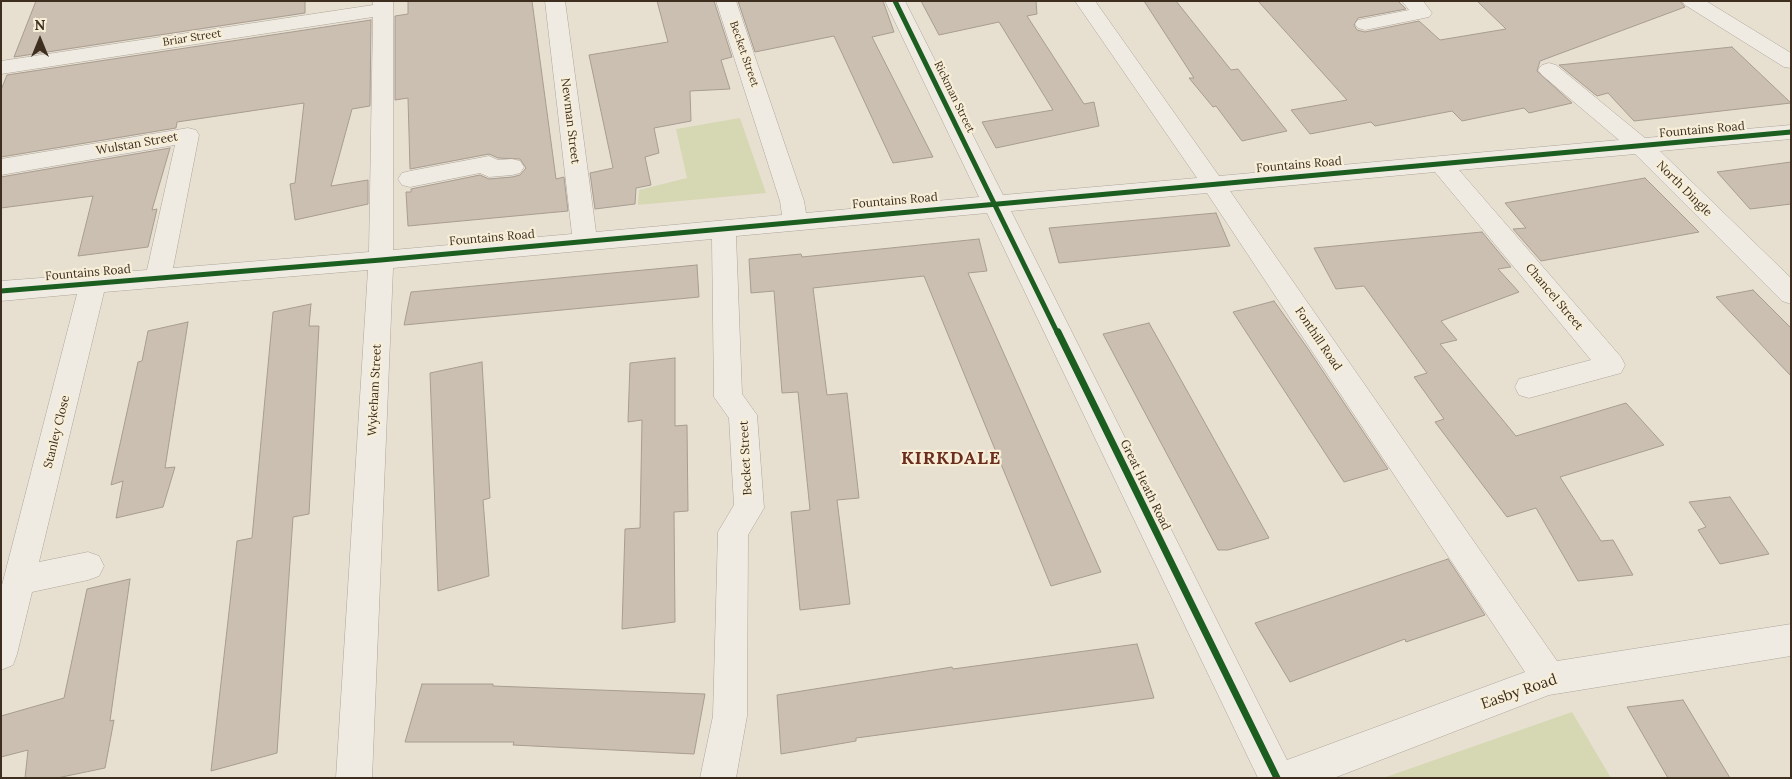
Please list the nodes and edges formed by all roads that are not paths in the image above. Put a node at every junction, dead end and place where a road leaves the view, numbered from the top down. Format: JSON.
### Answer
{"nodes":[{"id":1,"x":555,"y":1,"type":"edge"},
{"id":2,"x":726,"y":1,"type":"edge"},
{"id":3,"x":895,"y":1,"type":"edge"},
{"id":4,"x":1085,"y":1,"type":"edge"},
{"id":5,"x":1412,"y":1,"type":"edge"},
{"id":6,"x":1692,"y":1,"type":"edge"},
{"id":7,"x":383,"y":5,"type":"edge"},
{"id":8,"x":1365,"y":24,"type":"dead end"},
{"id":9,"x":1791,"y":62,"type":"edge"},
{"id":10,"x":1,"y":68,"type":"edge"},
{"id":11,"x":1550,"y":70,"type":"dead end"},
{"id":12,"x":1791,"y":132,"type":"edge"},
{"id":13,"x":1642,"y":147,"type":"junction"},
{"id":14,"x":1442,"y":165,"type":"junction"},
{"id":15,"x":512,"y":166,"type":"dead end"},
{"id":16,"x":1,"y":167,"type":"edge"},
{"id":17,"x":410,"y":179,"type":"dead end"},
{"id":18,"x":1213,"y":184,"type":"junction"},
{"id":19,"x":993,"y":203,"type":"junction"},
{"id":20,"x":795,"y":221,"type":"junction"},
{"id":21,"x":724,"y":228,"type":"junction"},
{"id":22,"x":585,"y":241,"type":"junction"},
{"id":23,"x":381,"y":260,"type":"junction"},
{"id":24,"x":158,"y":278,"type":"junction"},
{"id":25,"x":93,"y":283,"type":"junction"},
{"id":26,"x":1,"y":291,"type":"edge"},
{"id":27,"x":1791,"y":294,"type":"edge"},
{"id":28,"x":1529,"y":387,"type":"dead end"},
{"id":29,"x":88,"y":566,"type":"dead end"},
{"id":30,"x":20,"y":580,"type":"junction"},
{"id":31,"x":1791,"y":640,"type":"edge"},
{"id":32,"x":1,"y":654,"type":"edge"},
{"id":33,"x":1549,"y":679,"type":"junction"},
{"id":34,"x":354,"y":778,"type":"edge"},
{"id":35,"x":718,"y":778,"type":"edge"},
{"id":36,"x":1277,"y":778,"type":"edge"},
{"id":37,"x":1287,"y":778,"type":"edge"}],
"edges":[{"from":1,"to":22,"type":"street","name":"Newman Street"},
{"from":2,"to":20,"type":"street","name":"Becket Street"},
{"from":3,"to":19,"type":"street","name":"Rickman Street"},
{"from":4,"to":18,"type":"street","name":"Fonthill Road"},
{"from":5,"to":8,"type":"street"},
{"from":6,"to":9,"type":"street"},
{"from":7,"to":10,"type":"street","name":"Briar Street"},
{"from":7,"to":23,"type":"street","name":"Wykeham Street"},
{"from":11,"to":13,"type":"street","name":"North Dingle"},
{"from":12,"to":13,"type":"street","name":"Fountains Road"},
{"from":13,"to":14,"type":"street","name":"Fountains Road"},
{"from":13,"to":27,"type":"street","name":"North Dingle"},
{"from":14,"to":18,"type":"street","name":"Fountains Road"},
{"from":14,"to":28,"type":"street","name":"Chancel Street"},
{"from":15,"to":17,"type":"street"},
{"from":16,"to":24,"type":"street","name":"Wulstan Street"},
{"from":18,"to":19,"type":"street","name":"Fountains Road"},
{"from":18,"to":33,"type":"street","name":"Fonthill Road"},
{"from":19,"to":20,"type":"street","name":"Fountains Road"},
{"from":19,"to":36,"type":"street","name":"Great Heath Road"},
{"from":20,"to":21,"type":"street","name":"Fountains Road"},
{"from":21,"to":22,"type":"street","name":"Fountains Road"},
{"from":21,"to":35,"type":"street","name":"Becket Street"},
{"from":22,"to":23,"type":"street","name":"Fountains Road"},
{"from":23,"to":24,"type":"street","name":"Fountains Road"},
{"from":23,"to":34,"type":"street","name":"Wykeham Street"},
{"from":24,"to":25,"type":"street","name":"Fountains Road"},
{"from":25,"to":26,"type":"street","name":"Fountains Road"},
{"from":25,"to":30,"type":"street","name":"Stanley Close"},
{"from":29,"to":30,"type":"street"},
{"from":30,"to":32,"type":"street","name":"Stanley Close"},
{"from":31,"to":33,"type":"street","name":"Easby Road"},
{"from":33,"to":37,"type":"street","name":"Easby Road"}]}
